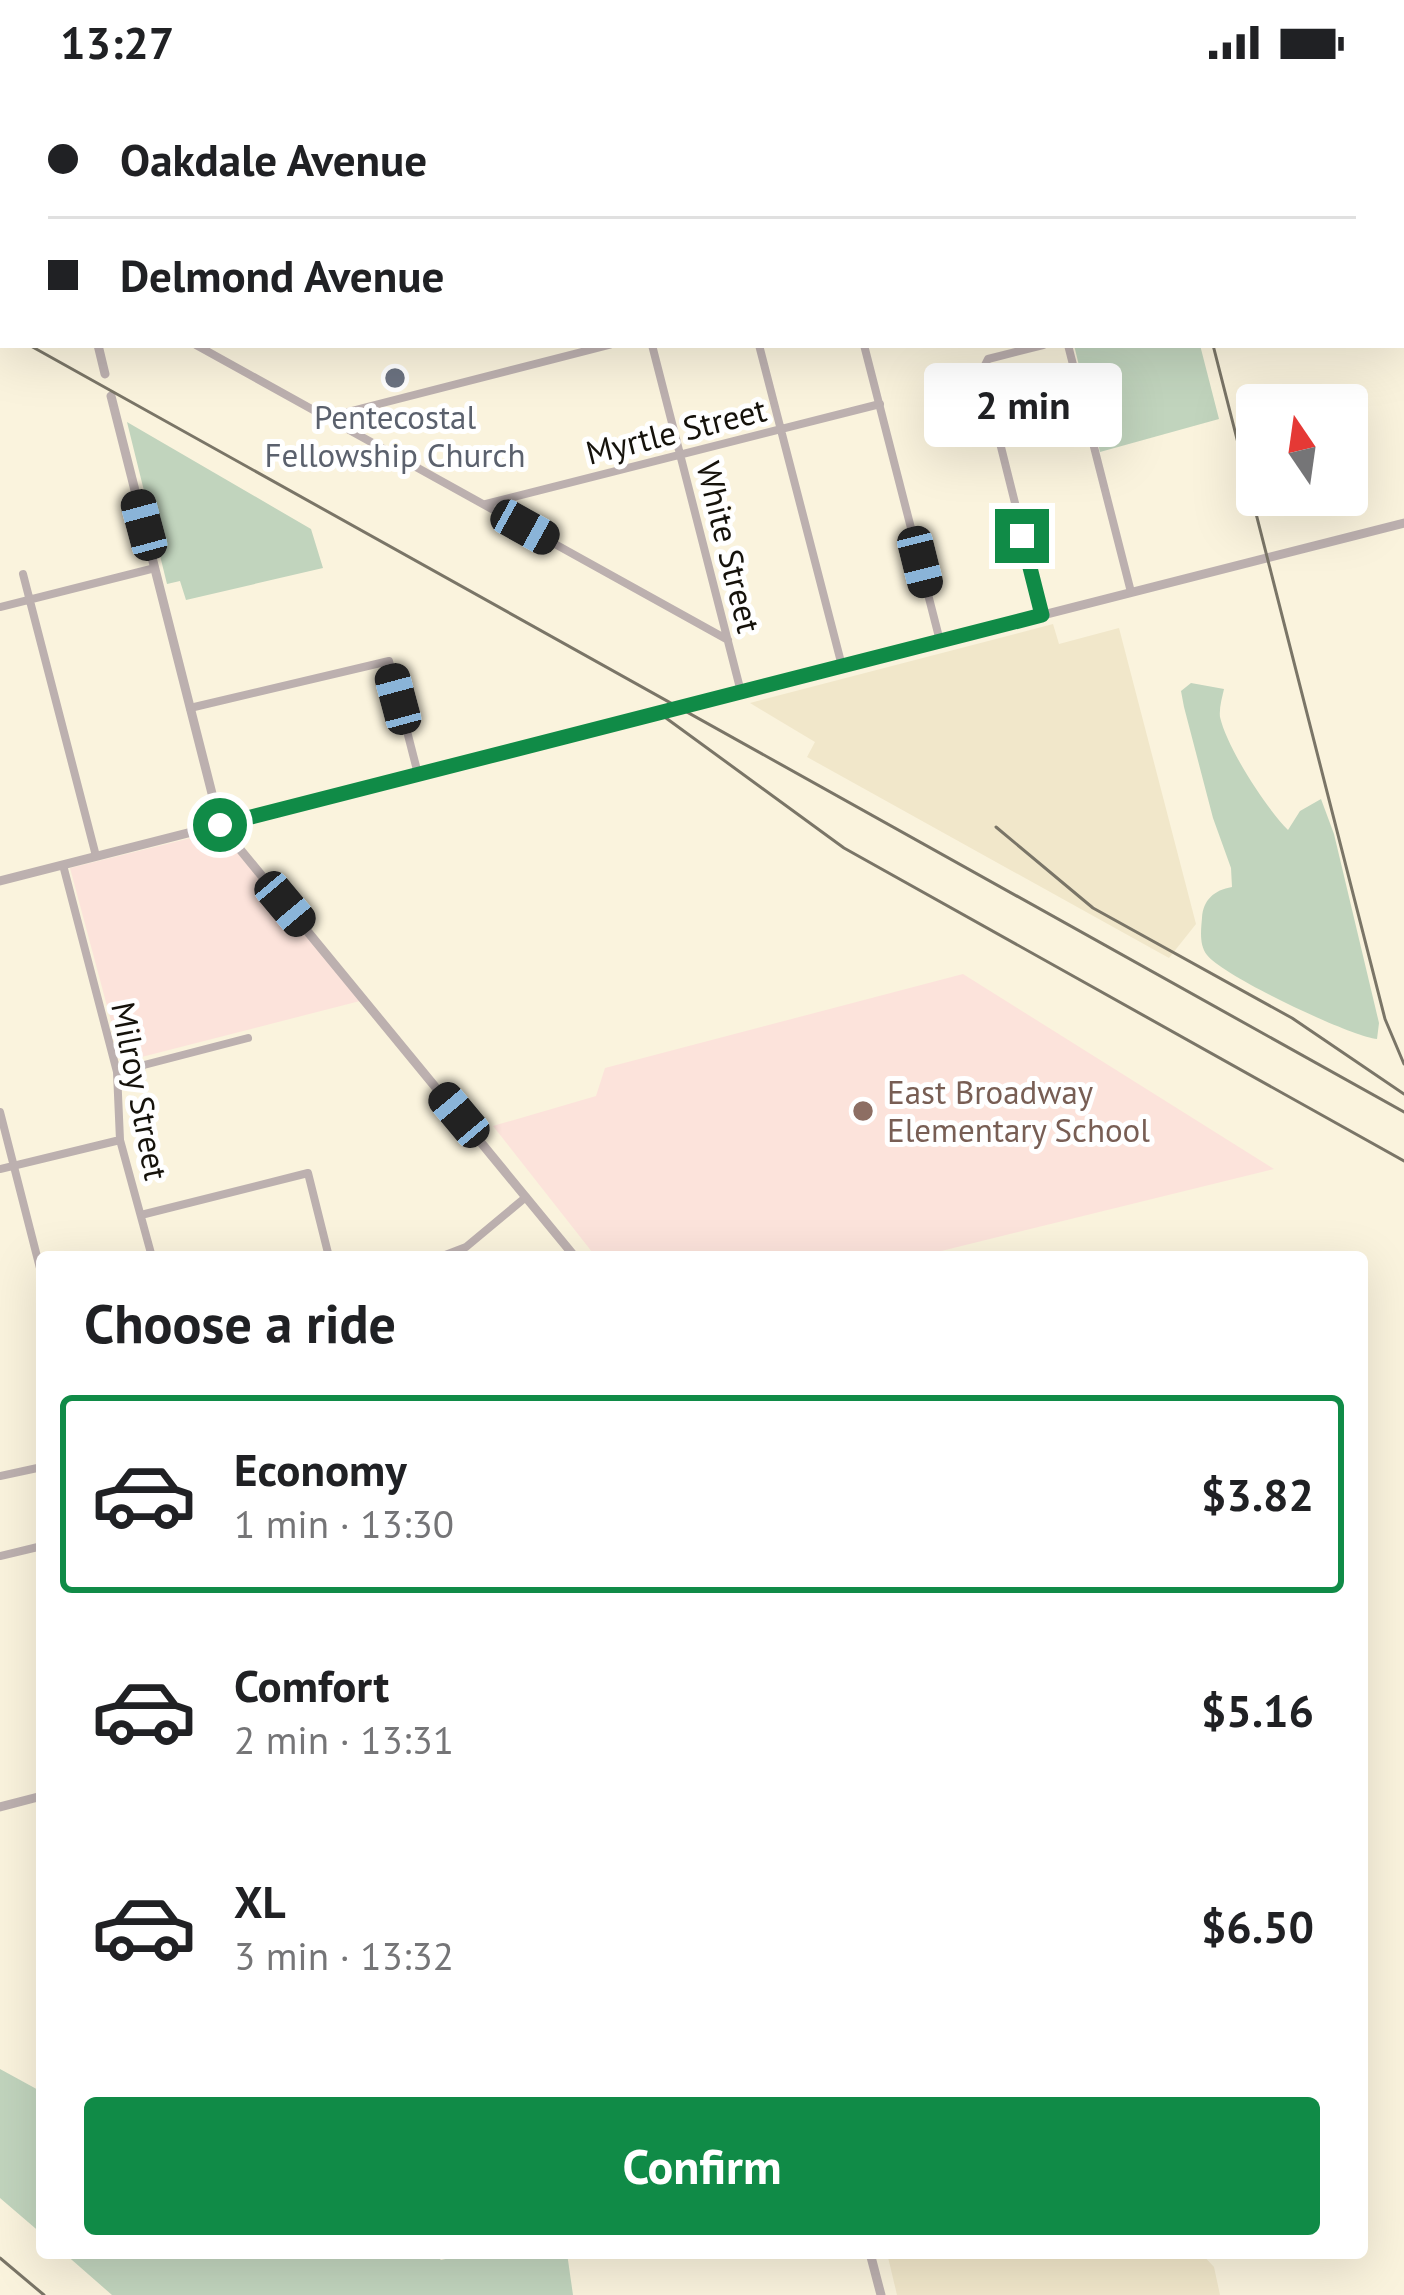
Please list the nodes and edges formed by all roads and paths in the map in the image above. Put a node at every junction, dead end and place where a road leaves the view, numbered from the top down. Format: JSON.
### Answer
{"nodes":[{"id":1,"x":99,"y":348,"type":"edge"},
{"id":2,"x":201,"y":348,"type":"edge"},
{"id":3,"x":597,"y":348,"type":"edge"},
{"id":4,"x":653,"y":348,"type":"edge"},
{"id":5,"x":760,"y":348,"type":"edge"},
{"id":6,"x":865,"y":348,"type":"edge"},
{"id":7,"x":1031,"y":348,"type":"edge"},
{"id":8,"x":1069,"y":348,"type":"edge"},
{"id":9,"x":105,"y":374,"type":"dead end"},
{"id":10,"x":111,"y":396,"type":"dead end"},
{"id":11,"x":880,"y":404,"type":"junction"},
{"id":12,"x":326,"y":417,"type":"junction"},
{"id":13,"x":781,"y":429,"type":"junction"},
{"id":14,"x":680,"y":455,"type":"junction"},
{"id":15,"x":484,"y":505,"type":"junction"},
{"id":16,"x":1404,"y":523,"type":"edge"},
{"id":17,"x":155,"y":568,"type":"junction"},
{"id":18,"x":23,"y":574,"type":"dead end"},
{"id":19,"x":1130,"y":592,"type":"junction"},
{"id":20,"x":30,"y":599,"type":"junction"},
{"id":21,"x":0,"y":607,"type":"edge"},
{"id":22,"x":1042,"y":615,"type":"junction"},
{"id":23,"x":728,"y":640,"type":"junction"},
{"id":24,"x":940,"y":641,"type":"junction"},
{"id":25,"x":842,"y":666,"type":"junction"},
{"id":26,"x":741,"y":692,"type":"junction"},
{"id":27,"x":190,"y":708,"type":"junction"},
{"id":28,"x":418,"y":774,"type":"junction"},
{"id":29,"x":220,"y":825,"type":"junction"},
{"id":30,"x":96,"y":856,"type":"junction"},
{"id":31,"x":63,"y":865,"type":"junction"},
{"id":32,"x":0,"y":881,"type":"edge"},
{"id":33,"x":248,"y":1038,"type":"dead end"},
{"id":34,"x":117,"y":1072,"type":"junction"},
{"id":35,"x":0,"y":1112,"type":"edge"},
{"id":36,"x":121,"y":1140,"type":"junction"},
{"id":37,"x":14,"y":1166,"type":"junction"},
{"id":38,"x":0,"y":1169,"type":"edge"},
{"id":39,"x":526,"y":1196,"type":"junction"},
{"id":40,"x":141,"y":1215,"type":"junction"},
{"id":41,"x":150,"y":1251,"type":"edge"},
{"id":42,"x":328,"y":1251,"type":"edge"},
{"id":43,"x":456,"y":1251,"type":"edge"},
{"id":44,"x":570,"y":1251,"type":"edge"},
{"id":45,"x":36,"y":1252,"type":"edge"},
{"id":46,"x":36,"y":1468,"type":"edge"},
{"id":47,"x":0,"y":1476,"type":"edge"},
{"id":48,"x":36,"y":1547,"type":"edge"},
{"id":49,"x":0,"y":1556,"type":"edge"},
{"id":50,"x":36,"y":1798,"type":"edge"},
{"id":51,"x":0,"y":1807,"type":"edge"},
{"id":52,"x":872,"y":2259,"type":"edge"},
{"id":53,"x":881,"y":2295,"type":"edge"}],
"edges":[{"from":1,"to":9,"type":"street"},
{"from":2,"to":12,"type":"street"},
{"from":3,"to":12,"type":"street"},
{"from":4,"to":14,"type":"street","name":"White Street"},
{"from":5,"to":13,"type":"street"},
{"from":6,"to":11,"type":"street"},
{"from":7,"to":22,"type":"street"},
{"from":8,"to":19,"type":"street"},
{"from":10,"to":17,"type":"street"},
{"from":11,"to":13,"type":"street","name":"Myrtle Street"},
{"from":11,"to":24,"type":"street"},
{"from":12,"to":15,"type":"street"},
{"from":13,"to":14,"type":"street","name":"Myrtle Street"},
{"from":13,"to":25,"type":"street"},
{"from":14,"to":15,"type":"street","name":"Myrtle Street"},
{"from":14,"to":23,"type":"street","name":"White Street"},
{"from":15,"to":23,"type":"street"},
{"from":16,"to":19,"type":"street"},
{"from":17,"to":20,"type":"street"},
{"from":17,"to":27,"type":"street"},
{"from":18,"to":20,"type":"street"},
{"from":19,"to":22,"type":"street"},
{"from":20,"to":21,"type":"street"},
{"from":20,"to":30,"type":"street"},
{"from":22,"to":24,"type":"street"},
{"from":23,"to":26,"type":"street","name":"White Street"},
{"from":24,"to":25,"type":"street"},
{"from":25,"to":26,"type":"street"},
{"from":26,"to":28,"type":"street"},
{"from":27,"to":28,"type":"street"},
{"from":27,"to":29,"type":"street"},
{"from":28,"to":29,"type":"street"},
{"from":29,"to":30,"type":"street"},
{"from":29,"to":39,"type":"street"},
{"from":30,"to":31,"type":"street"},
{"from":31,"to":32,"type":"street"},
{"from":31,"to":34,"type":"street","name":"Milroy Street"},
{"from":33,"to":34,"type":"street"},
{"from":34,"to":36,"type":"street","name":"Milroy Street"},
{"from":35,"to":37,"type":"street"},
{"from":36,"to":37,"type":"street"},
{"from":36,"to":40,"type":"street","name":"Milroy Street"},
{"from":37,"to":38,"type":"street"},
{"from":37,"to":45,"type":"street"},
{"from":39,"to":43,"type":"street"},
{"from":39,"to":44,"type":"street"},
{"from":40,"to":41,"type":"street","name":"Milroy Street"},
{"from":40,"to":42,"type":"street"},
{"from":46,"to":47,"type":"street"},
{"from":48,"to":49,"type":"street"},
{"from":50,"to":51,"type":"street"},
{"from":52,"to":53,"type":"street"}]}
